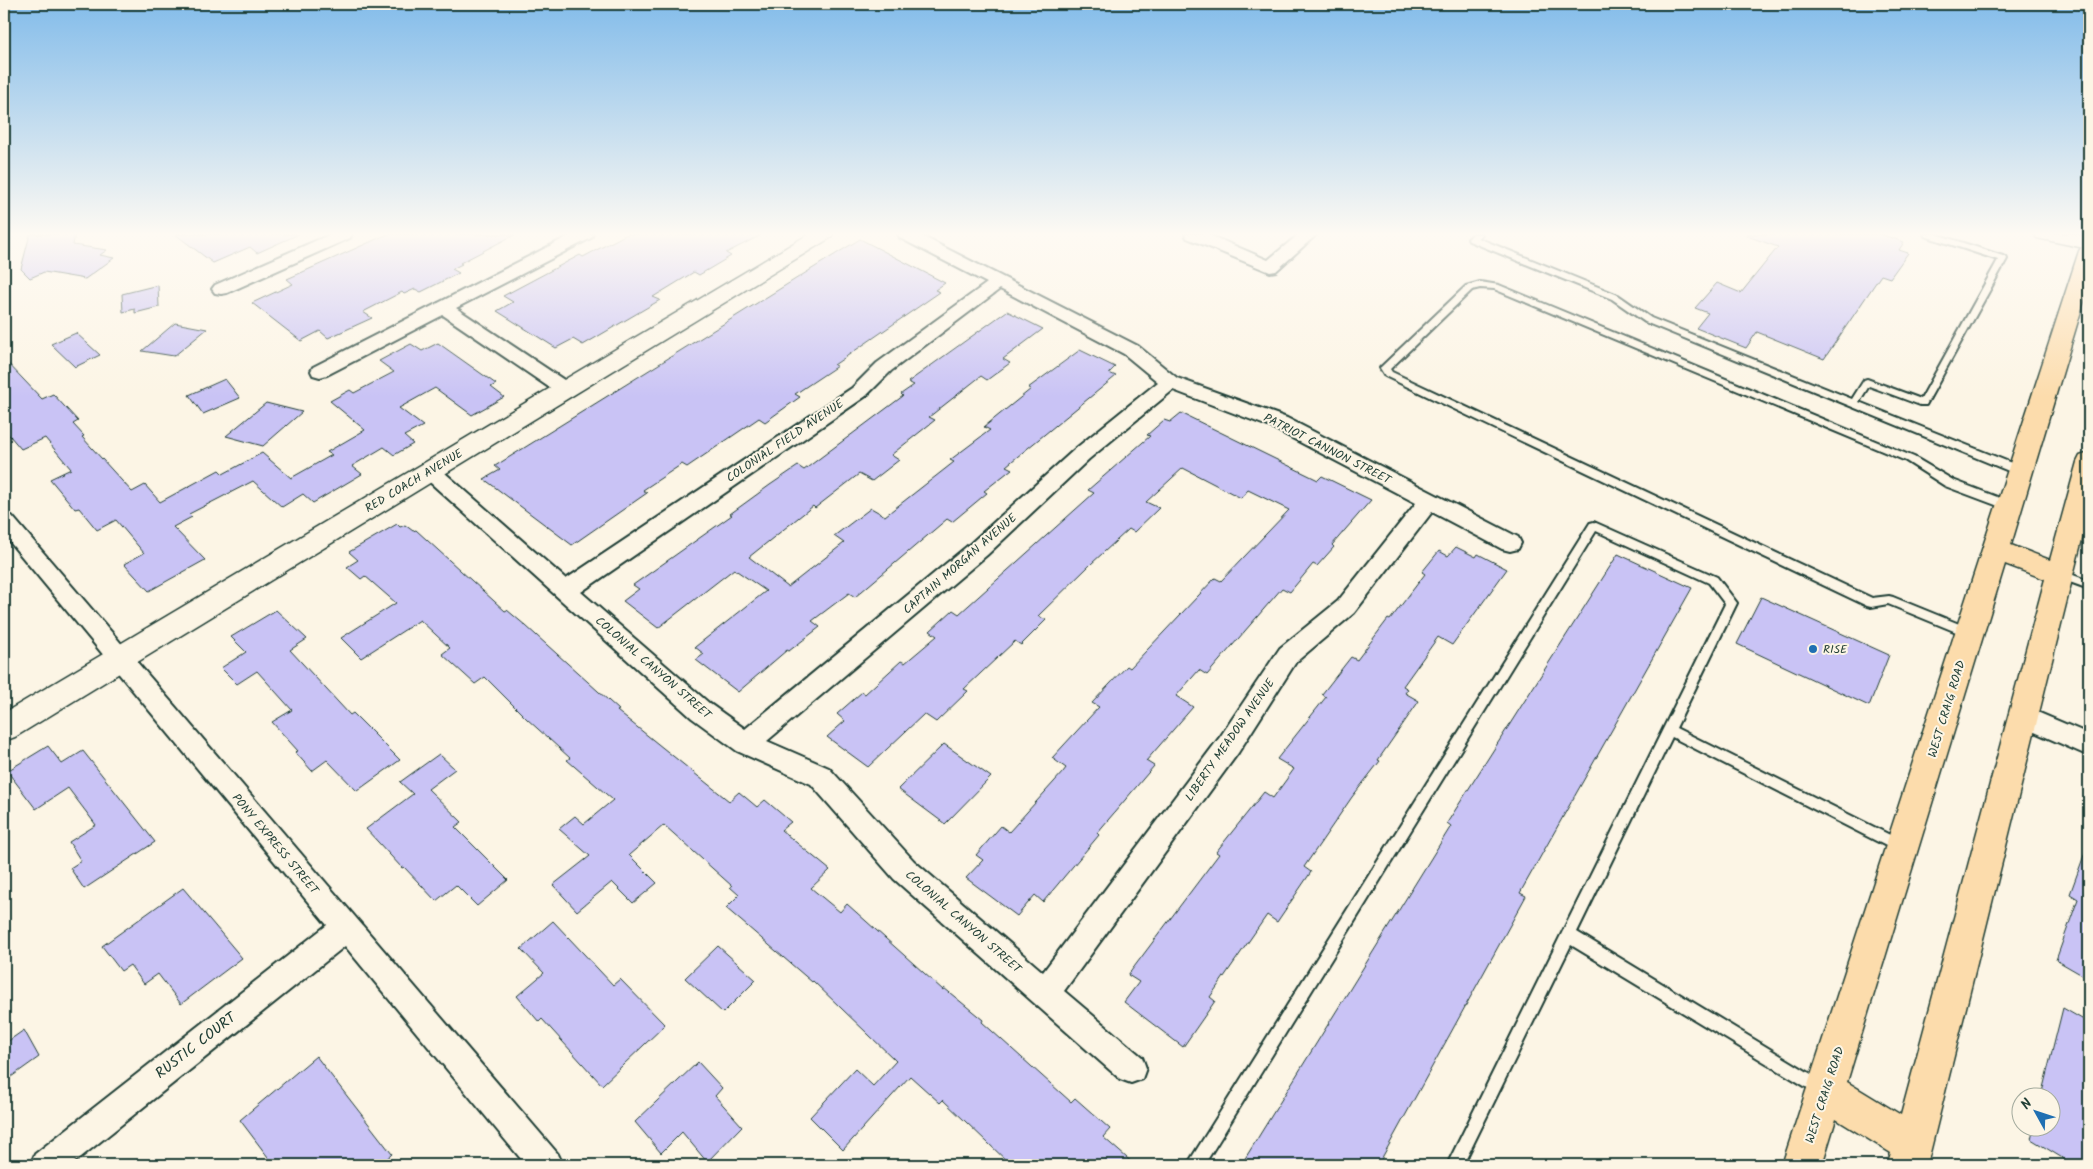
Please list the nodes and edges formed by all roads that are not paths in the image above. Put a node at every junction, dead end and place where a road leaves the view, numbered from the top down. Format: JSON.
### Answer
{"nodes":[{"id":1,"x":479,"y":289,"type":"edge"},
{"id":2,"x":733,"y":289,"type":"edge"},
{"id":3,"x":990,"y":289,"type":"edge"},
{"id":4,"x":1012,"y":289,"type":"edge"},
{"id":5,"x":1468,"y":289,"type":"edge"},
{"id":6,"x":1500,"y":289,"type":"edge"},
{"id":7,"x":1595,"y":289,"type":"edge"},
{"id":8,"x":1987,"y":289,"type":"edge"},
{"id":9,"x":2077,"y":289,"type":"edge"},
{"id":10,"x":443,"y":307,"type":"junction"},
{"id":11,"x":320,"y":370,"type":"dead end"},
{"id":12,"x":1170,"y":382,"type":"junction"},
{"id":13,"x":566,"y":390,"type":"junction"},
{"id":14,"x":1854,"y":403,"type":"junction"},
{"id":15,"x":2089,"y":462,"type":"edge"},
{"id":16,"x":430,"y":471,"type":"junction"},
{"id":17,"x":2020,"y":471,"type":"junction"},
{"id":18,"x":1429,"y":501,"type":"junction"},
{"id":19,"x":2009,"y":506,"type":"junction"},
{"id":20,"x":4,"y":521,"type":"edge"},
{"id":21,"x":1510,"y":543,"type":"dead end"},
{"id":22,"x":1996,"y":550,"type":"junction"},
{"id":23,"x":2060,"y":574,"type":"junction"},
{"id":24,"x":2089,"y":585,"type":"edge"},
{"id":25,"x":565,"y":590,"type":"junction"},
{"id":26,"x":1970,"y":634,"type":"junction"},
{"id":27,"x":119,"y":658,"type":"junction"},
{"id":28,"x":2023,"y":716,"type":"junction"},
{"id":29,"x":4,"y":728,"type":"edge"},
{"id":30,"x":1670,"y":730,"type":"junction"},
{"id":31,"x":746,"y":743,"type":"junction"},
{"id":32,"x":2089,"y":744,"type":"edge"},
{"id":33,"x":1904,"y":848,"type":"junction"},
{"id":34,"x":346,"y":928,"type":"junction"},
{"id":35,"x":1568,"y":935,"type":"junction"},
{"id":36,"x":1045,"y":993,"type":"junction"},
{"id":37,"x":1131,"y":1068,"type":"dead end"},
{"id":38,"x":1826,"y":1091,"type":"junction"},
{"id":39,"x":1910,"y":1154,"type":"edge"},
{"id":40,"x":46,"y":1165,"type":"edge"},
{"id":41,"x":547,"y":1165,"type":"edge"},
{"id":42,"x":1195,"y":1165,"type":"edge"},
{"id":43,"x":1455,"y":1165,"type":"edge"},
{"id":44,"x":1802,"y":1165,"type":"edge"}],
"edges":[{"from":1,"to":10,"type":"street"},
{"from":2,"to":13,"type":"street","name":"RED COACH AVENUE"},
{"from":3,"to":25,"type":"street","name":"COLONIAL FIELD AVENUE"},
{"from":4,"to":12,"type":"street","name":"PATRIOT CANNON STREET"},
{"from":5,"to":26,"type":"lane"},
{"from":6,"to":19,"type":"lane"},
{"from":7,"to":14,"type":"lane"},
{"from":8,"to":14,"type":"lane"},
{"from":9,"to":17,"type":"main road","name":"WEST CRAIG ROAD"},
{"from":10,"to":11,"type":"street"},
{"from":10,"to":13,"type":"street"},
{"from":12,"to":18,"type":"street","name":"PATRIOT CANNON STREET"},
{"from":12,"to":31,"type":"street","name":"CAPTAIN MORGAN AVENUE"},
{"from":13,"to":16,"type":"street","name":"RED COACH AVENUE"},
{"from":14,"to":17,"type":"lane"},
{"from":15,"to":23,"type":"main road"},
{"from":16,"to":25,"type":"street","name":"COLONIAL CANYON STREET"},
{"from":16,"to":27,"type":"street","name":"RED COACH AVENUE"},
{"from":17,"to":19,"type":"main road","name":"WEST CRAIG ROAD"},
{"from":18,"to":21,"type":"street","name":"PATRIOT CANNON STREET"},
{"from":18,"to":36,"type":"street","name":"LIBERTY MEADOW AVENUE"},
{"from":19,"to":22,"type":"main road","name":"WEST CRAIG ROAD"},
{"from":20,"to":27,"type":"street","name":"PONY EXPRESS STREET"},
{"from":22,"to":23,"type":"main road"},
{"from":22,"to":26,"type":"main road","name":"WEST CRAIG ROAD"},
{"from":23,"to":24,"type":"lane"},
{"from":23,"to":28,"type":"main road"},
{"from":25,"to":31,"type":"street","name":"COLONIAL CANYON STREET"},
{"from":26,"to":33,"type":"main road","name":"WEST CRAIG ROAD"},
{"from":27,"to":29,"type":"street","name":"RED COACH AVENUE"},
{"from":27,"to":34,"type":"street","name":"PONY EXPRESS STREET"},
{"from":28,"to":32,"type":"street"},
{"from":28,"to":39,"type":"main road"},
{"from":30,"to":33,"type":"lane"},
{"from":30,"to":35,"type":"lane"},
{"from":30,"to":42,"type":"lane"},
{"from":31,"to":36,"type":"street","name":"COLONIAL CANYON STREET"},
{"from":33,"to":38,"type":"main road","name":"WEST CRAIG ROAD"},
{"from":34,"to":40,"type":"street","name":"RUSTIC COURT"},
{"from":34,"to":41,"type":"street","name":"PONY EXPRESS STREET"},
{"from":35,"to":38,"type":"lane"},
{"from":35,"to":43,"type":"lane"},
{"from":36,"to":37,"type":"street","name":"COLONIAL CANYON STREET"},
{"from":38,"to":39,"type":"main road"},
{"from":38,"to":44,"type":"main road","name":"WEST CRAIG ROAD"}]}
